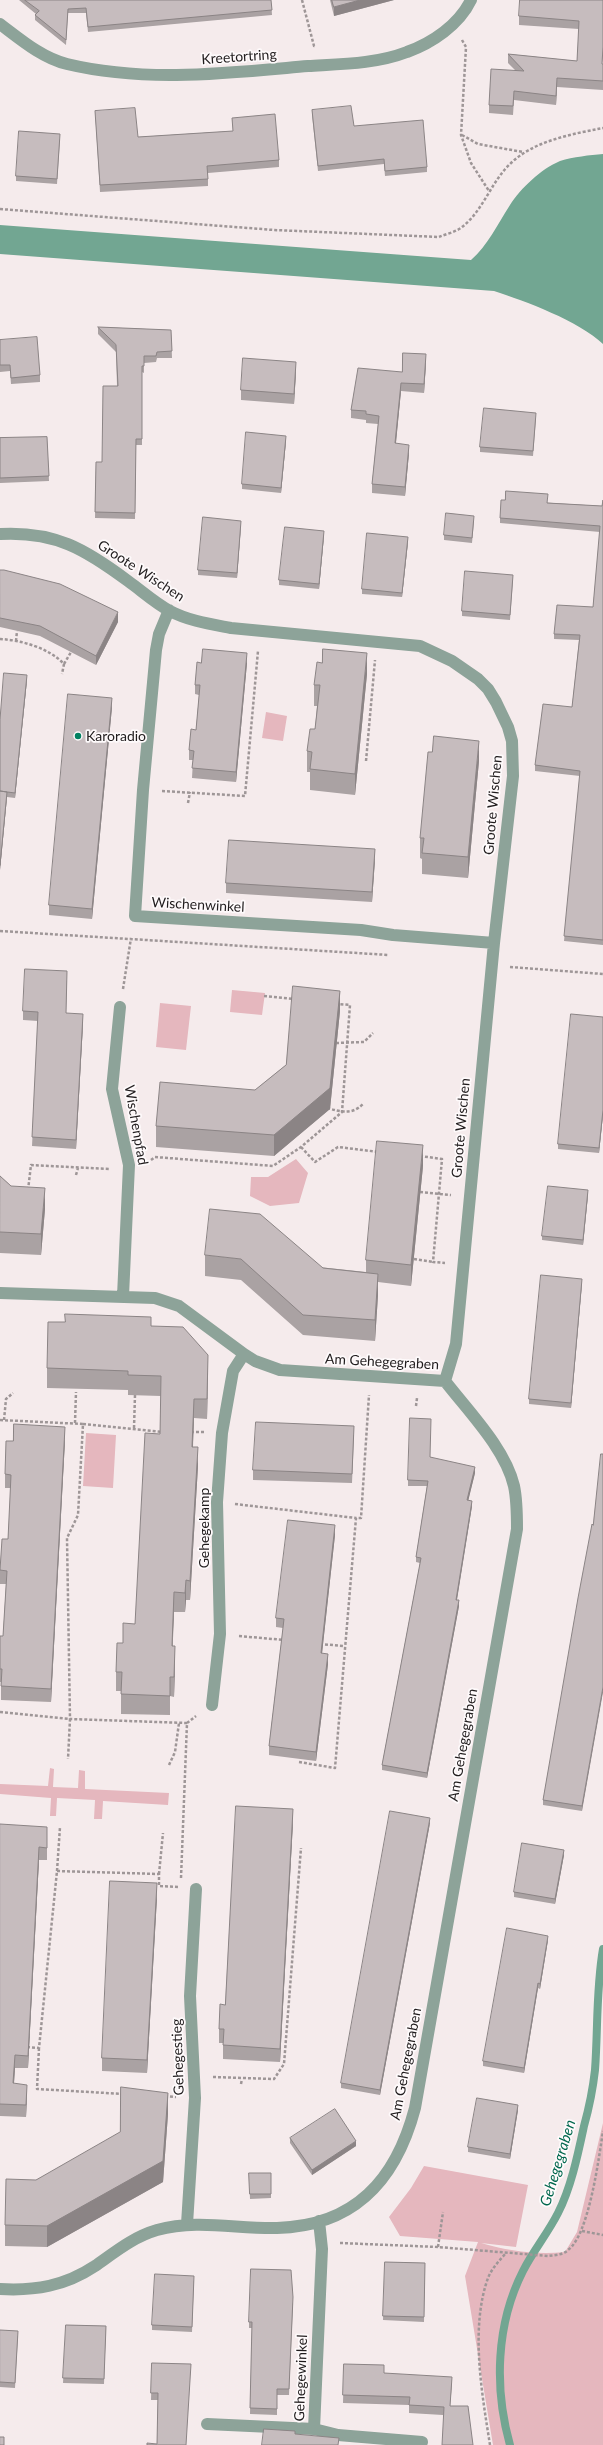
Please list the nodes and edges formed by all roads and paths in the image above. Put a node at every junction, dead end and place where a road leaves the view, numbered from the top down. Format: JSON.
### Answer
{"nodes":[{"id":1,"x":302,"y":0,"type":"edge"},
{"id":2,"x":471,"y":0,"type":"edge"},
{"id":3,"x":454,"y":23,"type":"junction"},
{"id":4,"x":0,"y":24,"type":"edge"},
{"id":5,"x":314,"y":46,"type":"dead end"},
{"id":6,"x":603,"y":128,"type":"edge"},
{"id":7,"x":461,"y":135,"type":"junction"},
{"id":8,"x":524,"y":152,"type":"junction"},
{"id":9,"x":489,"y":190,"type":"junction"},
{"id":10,"x":0,"y":209,"type":"edge"},
{"id":11,"x":0,"y":534,"type":"edge"},
{"id":12,"x":169,"y":610,"type":"junction"},
{"id":13,"x":17,"y":631,"type":"edge"},
{"id":14,"x":0,"y":639,"type":"edge"},
{"id":15,"x":16,"y":641,"type":"junction"},
{"id":16,"x":258,"y":651,"type":"dead end"},
{"id":17,"x":71,"y":652,"type":"edge"},
{"id":18,"x":375,"y":658,"type":"dead end"},
{"id":19,"x":64,"y":664,"type":"junction"},
{"id":20,"x":62,"y":674,"type":"dead end"},
{"id":21,"x":366,"y":761,"type":"dead end"},
{"id":22,"x":144,"y":790,"type":"junction"},
{"id":23,"x":190,"y":792,"type":"junction"},
{"id":24,"x":188,"y":803,"type":"dead end"},
{"id":25,"x":136,"y":916,"type":"junction"},
{"id":26,"x":0,"y":931,"type":"edge"},
{"id":27,"x":130,"y":940,"type":"junction"},
{"id":28,"x":494,"y":943,"type":"junction"},
{"id":29,"x":390,"y":955,"type":"dead end"},
{"id":30,"x":492,"y":966,"type":"junction"},
{"id":31,"x":603,"y":974,"type":"edge"},
{"id":32,"x":264,"y":996,"type":"dead end"},
{"id":33,"x":296,"y":999,"type":"edge"},
{"id":34,"x":335,"y":1003,"type":"edge"},
{"id":35,"x":120,"y":1007,"type":"joint"},
{"id":36,"x":373,"y":1033,"type":"dead end"},
{"id":37,"x":336,"y":1043,"type":"edge"},
{"id":38,"x":347,"y":1043,"type":"junction"},
{"id":39,"x":363,"y":1104,"type":"dead end"},
{"id":40,"x":325,"y":1107,"type":"edge"},
{"id":41,"x":342,"y":1112,"type":"junction"},
{"id":42,"x":301,"y":1147,"type":"junction"},
{"id":43,"x":383,"y":1152,"type":"edge"},
{"id":44,"x":412,"y":1156,"type":"edge"},
{"id":45,"x":78,"y":1168,"type":"junction"},
{"id":46,"x":129,"y":1168,"type":"junction"},
{"id":47,"x":76,"y":1175,"type":"dead end"},
{"id":48,"x":22,"y":1190,"type":"edge"},
{"id":49,"x":420,"y":1192,"type":"edge"},
{"id":50,"x":439,"y":1194,"type":"junction"},
{"id":51,"x":470,"y":1197,"type":"junction"},
{"id":52,"x":414,"y":1259,"type":"edge"},
{"id":53,"x":433,"y":1262,"type":"junction"},
{"id":54,"x":463,"y":1264,"type":"junction"},
{"id":55,"x":0,"y":1293,"type":"edge"},
{"id":56,"x":123,"y":1296,"type":"junction"},
{"id":57,"x":244,"y":1354,"type":"junction"},
{"id":58,"x":445,"y":1381,"type":"junction"},
{"id":59,"x":76,"y":1392,"type":"edge"},
{"id":60,"x":13,"y":1393,"type":"dead end"},
{"id":61,"x":369,"y":1393,"type":"dead end"},
{"id":62,"x":134,"y":1395,"type":"edge"},
{"id":63,"x":0,"y":1420,"type":"edge"},
{"id":64,"x":4,"y":1420,"type":"junction"},
{"id":65,"x":74,"y":1423,"type":"junction"},
{"id":66,"x":83,"y":1424,"type":"junction"},
{"id":67,"x":134,"y":1428,"type":"junction"},
{"id":68,"x":168,"y":1432,"type":"edge"},
{"id":69,"x":183,"y":1432,"type":"edge"},
{"id":70,"x":222,"y":1432,"type":"junction"},
{"id":71,"x":217,"y":1502,"type":"junction"},
{"id":72,"x":356,"y":1518,"type":"junction"},
{"id":73,"x":220,"y":1634,"type":"junction"},
{"id":74,"x":290,"y":1641,"type":"edge"},
{"id":75,"x":313,"y":1643,"type":"edge"},
{"id":76,"x":344,"y":1646,"type":"junction"},
{"id":77,"x":212,"y":1705,"type":"joint"},
{"id":78,"x":0,"y":1712,"type":"edge"},
{"id":79,"x":70,"y":1719,"type":"junction"},
{"id":80,"x":179,"y":1723,"type":"junction"},
{"id":81,"x":187,"y":1723,"type":"junction"},
{"id":82,"x":68,"y":1759,"type":"dead end"},
{"id":83,"x":299,"y":1762,"type":"edge"},
{"id":84,"x":169,"y":1765,"type":"dead end"},
{"id":85,"x":60,"y":1827,"type":"dead end"},
{"id":86,"x":164,"y":1833,"type":"dead end"},
{"id":87,"x":301,"y":1848,"type":"dead end"},
{"id":88,"x":57,"y":1871,"type":"junction"},
{"id":89,"x":159,"y":1874,"type":"junction"},
{"id":90,"x":196,"y":1888,"type":"dead end"},
{"id":91,"x":24,"y":2047,"type":"edge"},
{"id":92,"x":39,"y":2048,"type":"junction"},
{"id":93,"x":195,"y":2076,"type":"junction"},
{"id":94,"x":242,"y":2079,"type":"junction"},
{"id":95,"x":241,"y":2084,"type":"dead end"},
{"id":96,"x":132,"y":2094,"type":"edge"},
{"id":97,"x":163,"y":2096,"type":"edge"},
{"id":98,"x":195,"y":2098,"type":"junction"},
{"id":99,"x":603,"y":2131,"type":"edge"},
{"id":100,"x":443,"y":2212,"type":"dead end"},
{"id":101,"x":319,"y":2221,"type":"junction"},
{"id":102,"x":187,"y":2224,"type":"junction"},
{"id":103,"x":582,"y":2231,"type":"junction"},
{"id":104,"x":603,"y":2235,"type":"edge"},
{"id":105,"x":322,"y":2243,"type":"junction"},
{"id":106,"x":438,"y":2247,"type":"junction"},
{"id":107,"x":506,"y":2252,"type":"junction"},
{"id":108,"x":0,"y":2289,"type":"edge"},
{"id":109,"x":207,"y":2424,"type":"dead end"},
{"id":110,"x":314,"y":2429,"type":"junction"},
{"id":111,"x":422,"y":2442,"type":"dead end"},
{"id":112,"x":490,"y":2445,"type":"edge"}],
"edges":[{"from":1,"to":5,"type":"path"},
{"from":2,"to":3,"type":"street","name":"Kreetortring"},
{"from":3,"to":4,"type":"street","name":"Kreetortring"},
{"from":3,"to":7,"type":"path"},
{"from":6,"to":8,"type":"path"},
{"from":7,"to":8,"type":"path"},
{"from":7,"to":9,"type":"path"},
{"from":8,"to":9,"type":"path"},
{"from":9,"to":10,"type":"path"},
{"from":11,"to":12,"type":"street","name":"Groote Wischen"},
{"from":12,"to":22,"type":"street","name":"Wischenwinkel"},
{"from":12,"to":28,"type":"street","name":"Groote Wischen"},
{"from":13,"to":15,"type":"path"},
{"from":14,"to":15,"type":"path"},
{"from":15,"to":19,"type":"path"},
{"from":16,"to":23,"type":"path"},
{"from":17,"to":19,"type":"path"},
{"from":18,"to":21,"type":"path"},
{"from":19,"to":20,"type":"path"},
{"from":22,"to":23,"type":"path"},
{"from":22,"to":25,"type":"street","name":"Wischenwinkel"},
{"from":23,"to":24,"type":"path"},
{"from":25,"to":27,"type":"path"},
{"from":25,"to":28,"type":"street","name":"Wischenwinkel"},
{"from":26,"to":27,"type":"path"},
{"from":27,"to":29,"type":"path"},
{"from":27,"to":35,"type":"path"},
{"from":28,"to":30,"type":"street","name":"Groote Wischen"},
{"from":30,"to":31,"type":"path"},
{"from":30,"to":51,"type":"street","name":"Groote Wischen"},
{"from":32,"to":33,"type":"path"},
{"from":34,"to":38,"type":"path"},
{"from":35,"to":46,"type":"street","name":"Wischenpfad"},
{"from":36,"to":38,"type":"path"},
{"from":37,"to":38,"type":"path"},
{"from":38,"to":41,"type":"path"},
{"from":39,"to":41,"type":"path"},
{"from":40,"to":41,"type":"path"},
{"from":41,"to":42,"type":"path"},
{"from":42,"to":43,"type":"path"},
{"from":42,"to":46,"type":"path"},
{"from":44,"to":50,"type":"path"},
{"from":45,"to":46,"type":"path"},
{"from":45,"to":47,"type":"path"},
{"from":45,"to":48,"type":"path"},
{"from":46,"to":56,"type":"street","name":"Wischenpfad"},
{"from":49,"to":50,"type":"path"},
{"from":50,"to":51,"type":"path"},
{"from":50,"to":53,"type":"path"},
{"from":51,"to":54,"type":"street","name":"Groote Wischen"},
{"from":52,"to":53,"type":"path"},
{"from":53,"to":54,"type":"path"},
{"from":54,"to":58,"type":"street","name":"Groote Wischen"},
{"from":55,"to":56,"type":"street","name":"Am Gehegegraben"},
{"from":56,"to":57,"type":"street","name":"Am Gehegegraben"},
{"from":57,"to":58,"type":"street","name":"Am Gehegegraben"},
{"from":57,"to":70,"type":"street","name":"Gehegekamp"},
{"from":58,"to":101,"type":"street","name":"Am Gehegegraben"},
{"from":59,"to":65,"type":"path"},
{"from":60,"to":64,"type":"path"},
{"from":61,"to":72,"type":"path"},
{"from":62,"to":67,"type":"path"},
{"from":63,"to":64,"type":"path"},
{"from":64,"to":65,"type":"path"},
{"from":65,"to":66,"type":"path"},
{"from":66,"to":67,"type":"path"},
{"from":66,"to":79,"type":"path"},
{"from":67,"to":68,"type":"path"},
{"from":69,"to":70,"type":"path"},
{"from":70,"to":71,"type":"street","name":"Gehegekamp"},
{"from":71,"to":72,"type":"path"},
{"from":71,"to":73,"type":"street","name":"Gehegekamp"},
{"from":72,"to":76,"type":"path"},
{"from":73,"to":74,"type":"path"},
{"from":73,"to":77,"type":"street","name":"Gehegekamp"},
{"from":75,"to":76,"type":"path"},
{"from":76,"to":83,"type":"path"},
{"from":77,"to":81,"type":"path"},
{"from":78,"to":79,"type":"path"},
{"from":79,"to":80,"type":"path"},
{"from":79,"to":82,"type":"path"},
{"from":80,"to":81,"type":"path"},
{"from":80,"to":84,"type":"path"},
{"from":81,"to":89,"type":"path"},
{"from":85,"to":88,"type":"path"},
{"from":86,"to":89,"type":"path"},
{"from":87,"to":94,"type":"path"},
{"from":88,"to":89,"type":"path"},
{"from":88,"to":92,"type":"path"},
{"from":90,"to":93,"type":"street","name":"Gehegestieg"},
{"from":91,"to":92,"type":"path"},
{"from":92,"to":96,"type":"path"},
{"from":93,"to":94,"type":"path"},
{"from":93,"to":98,"type":"street","name":"Gehegestieg"},
{"from":94,"to":95,"type":"path"},
{"from":97,"to":98,"type":"path"},
{"from":98,"to":102,"type":"street","name":"Gehegestieg"},
{"from":99,"to":103,"type":"path"},
{"from":100,"to":106,"type":"path"},
{"from":101,"to":102,"type":"street","name":"Am Gehegegraben"},
{"from":101,"to":105,"type":"street","name":"Gehegewinkel"},
{"from":102,"to":108,"type":"street","name":"Am Gehegegraben"},
{"from":103,"to":104,"type":"path"},
{"from":103,"to":107,"type":"path"},
{"from":105,"to":106,"type":"path"},
{"from":105,"to":110,"type":"street","name":"Gehegewinkel"},
{"from":106,"to":107,"type":"path"},
{"from":107,"to":112,"type":"path"},
{"from":109,"to":110,"type":"street","name":"Gehegewinkel"},
{"from":110,"to":111,"type":"street"}]}
